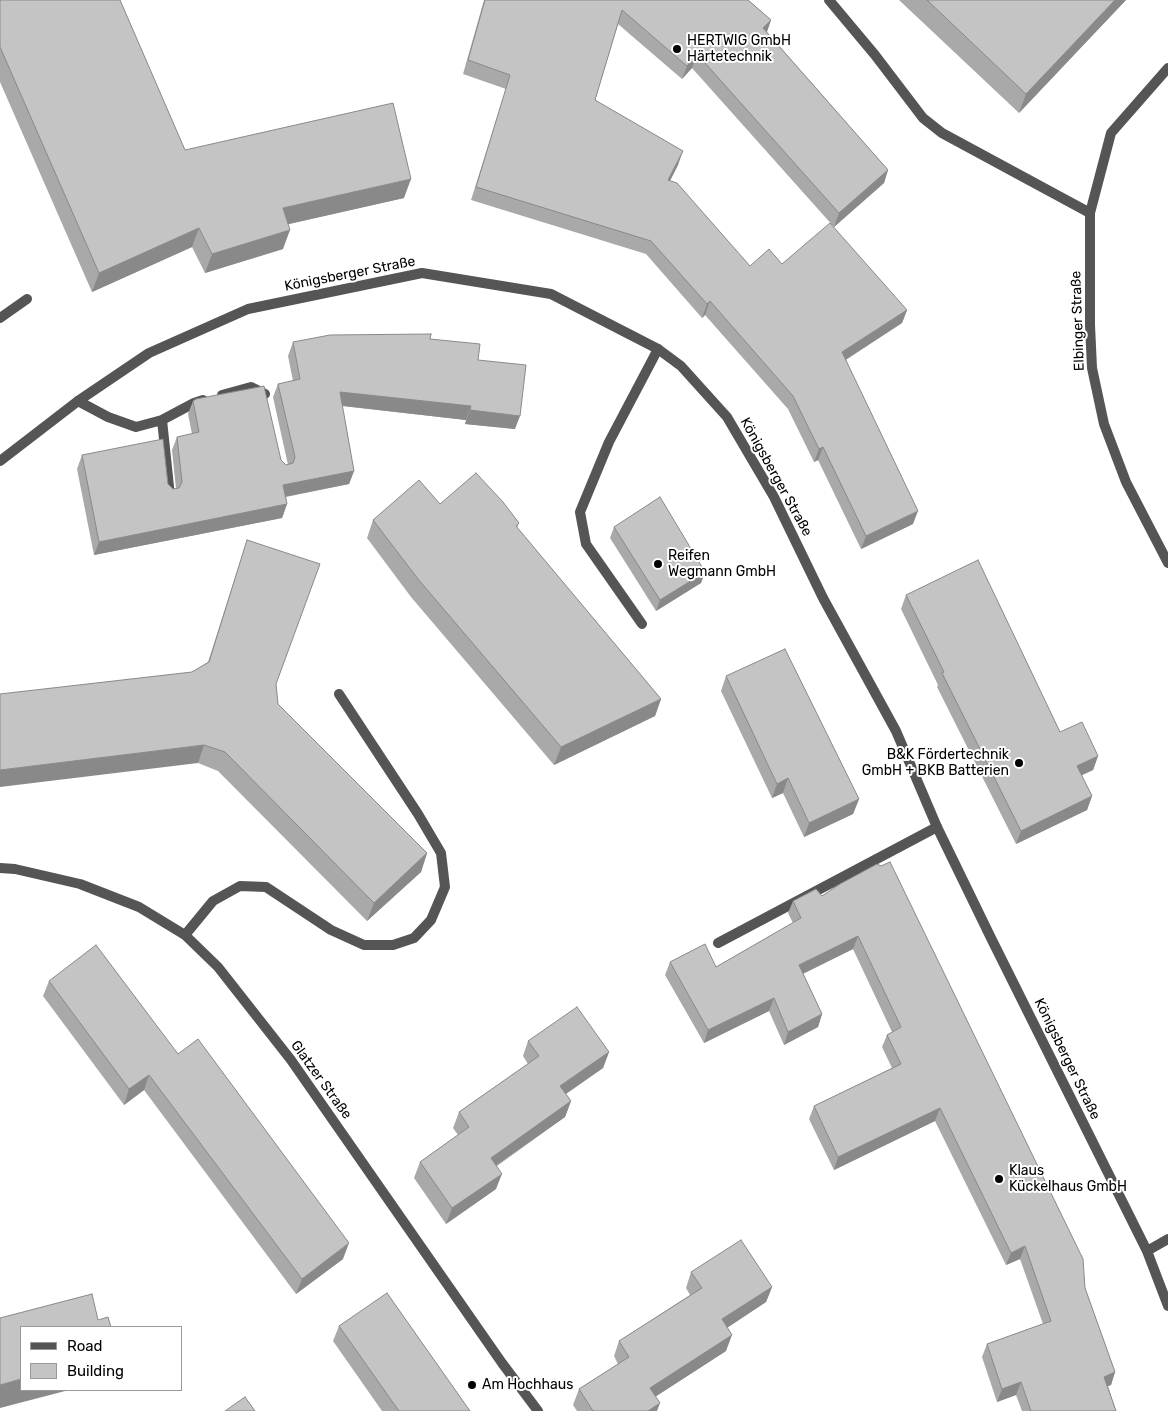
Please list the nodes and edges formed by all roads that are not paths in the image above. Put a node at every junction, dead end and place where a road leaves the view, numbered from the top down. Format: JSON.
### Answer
{"nodes":[{"id":1,"x":829,"y":0,"type":"edge"},
{"id":2,"x":1168,"y":68,"type":"edge"},
{"id":3,"x":1090,"y":213,"type":"junction"},
{"id":4,"x":27,"y":300,"type":"dead end"},
{"id":5,"x":0,"y":318,"type":"edge"},
{"id":6,"x":658,"y":348,"type":"junction"},
{"id":7,"x":78,"y":401,"type":"junction"},
{"id":8,"x":267,"y":403,"type":"edge"},
{"id":9,"x":162,"y":420,"type":"junction"},
{"id":10,"x":0,"y":461,"type":"edge"},
{"id":11,"x":170,"y":496,"type":"edge"},
{"id":12,"x":1168,"y":563,"type":"edge"},
{"id":13,"x":642,"y":624,"type":"dead end"},
{"id":14,"x":339,"y":694,"type":"dead end"},
{"id":15,"x":938,"y":827,"type":"junction"},
{"id":16,"x":0,"y":868,"type":"edge"},
{"id":17,"x":185,"y":936,"type":"junction"},
{"id":18,"x":718,"y":943,"type":"dead end"},
{"id":19,"x":1168,"y":1240,"type":"edge"},
{"id":20,"x":1147,"y":1251,"type":"junction"},
{"id":21,"x":1168,"y":1306,"type":"edge"},
{"id":22,"x":538,"y":1411,"type":"edge"}],
"edges":[{"from":1,"to":3,"type":"street"},
{"from":2,"to":3,"type":"street","name":"Elbinger Straße"},
{"from":3,"to":12,"type":"street","name":"Elbinger Straße"},
{"from":4,"to":5,"type":"street"},
{"from":6,"to":7,"type":"street","name":"Königsberger Straße"},
{"from":6,"to":13,"type":"street"},
{"from":6,"to":15,"type":"street","name":"Königsberger Straße"},
{"from":7,"to":9,"type":"street"},
{"from":7,"to":10,"type":"street","name":"Königsberger Straße"},
{"from":8,"to":9,"type":"street"},
{"from":9,"to":11,"type":"street"},
{"from":14,"to":17,"type":"street"},
{"from":15,"to":18,"type":"street"},
{"from":15,"to":20,"type":"street","name":"Königsberger Straße"},
{"from":16,"to":17,"type":"street","name":"Glatzer Straße"},
{"from":17,"to":22,"type":"street","name":"Glatzer Straße"},
{"from":19,"to":20,"type":"street"},
{"from":20,"to":21,"type":"street","name":"Königsberger Straße"}]}
